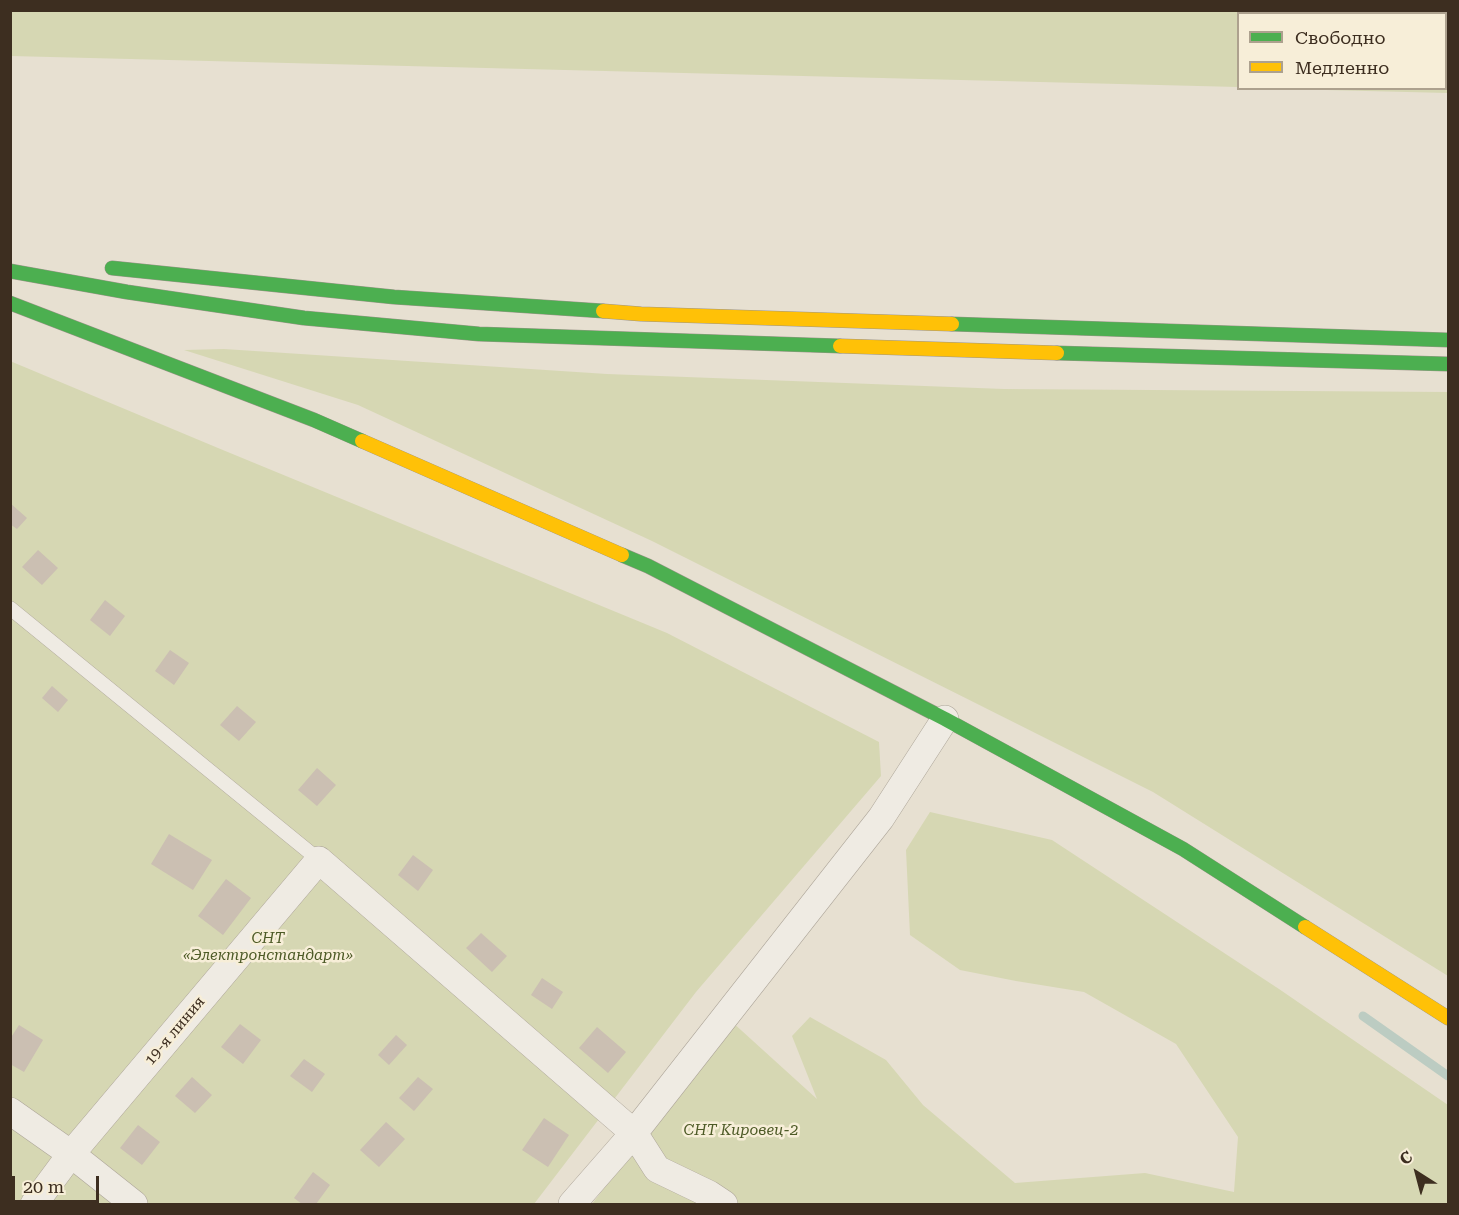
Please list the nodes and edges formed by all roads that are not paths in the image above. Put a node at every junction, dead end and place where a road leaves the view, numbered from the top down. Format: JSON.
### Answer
{"nodes":[{"id":1,"x":104,"y":267,"type":"dead end"},
{"id":2,"x":10,"y":271,"type":"edge"},
{"id":3,"x":10,"y":303,"type":"edge"},
{"id":4,"x":1449,"y":340,"type":"edge"},
{"id":5,"x":1449,"y":364,"type":"edge"},
{"id":6,"x":10,"y":608,"type":"edge"},
{"id":7,"x":945,"y":718,"type":"junction"},
{"id":8,"x":319,"y":860,"type":"junction"},
{"id":9,"x":1449,"y":1018,"type":"edge"},
{"id":10,"x":10,"y":1111,"type":"edge"},
{"id":11,"x":634,"y":1133,"type":"junction"},
{"id":12,"x":71,"y":1154,"type":"junction"},
{"id":13,"x":34,"y":1204,"type":"edge"},
{"id":14,"x":134,"y":1204,"type":"edge"},
{"id":15,"x":572,"y":1204,"type":"edge"},
{"id":16,"x":724,"y":1204,"type":"edge"}],
"edges":[{"from":1,"to":4,"type":"main road"},
{"from":2,"to":5,"type":"main road"},
{"from":3,"to":7,"type":"main road"},
{"from":6,"to":8,"type":"lane"},
{"from":7,"to":9,"type":"main road"},
{"from":7,"to":11,"type":"street"},
{"from":8,"to":11,"type":"street"},
{"from":8,"to":12,"type":"street","name":"19-я линия"},
{"from":10,"to":12,"type":"street"},
{"from":11,"to":15,"type":"street"},
{"from":11,"to":16,"type":"street"},
{"from":12,"to":13,"type":"street","name":"19-я линия"},
{"from":12,"to":14,"type":"street"}]}
